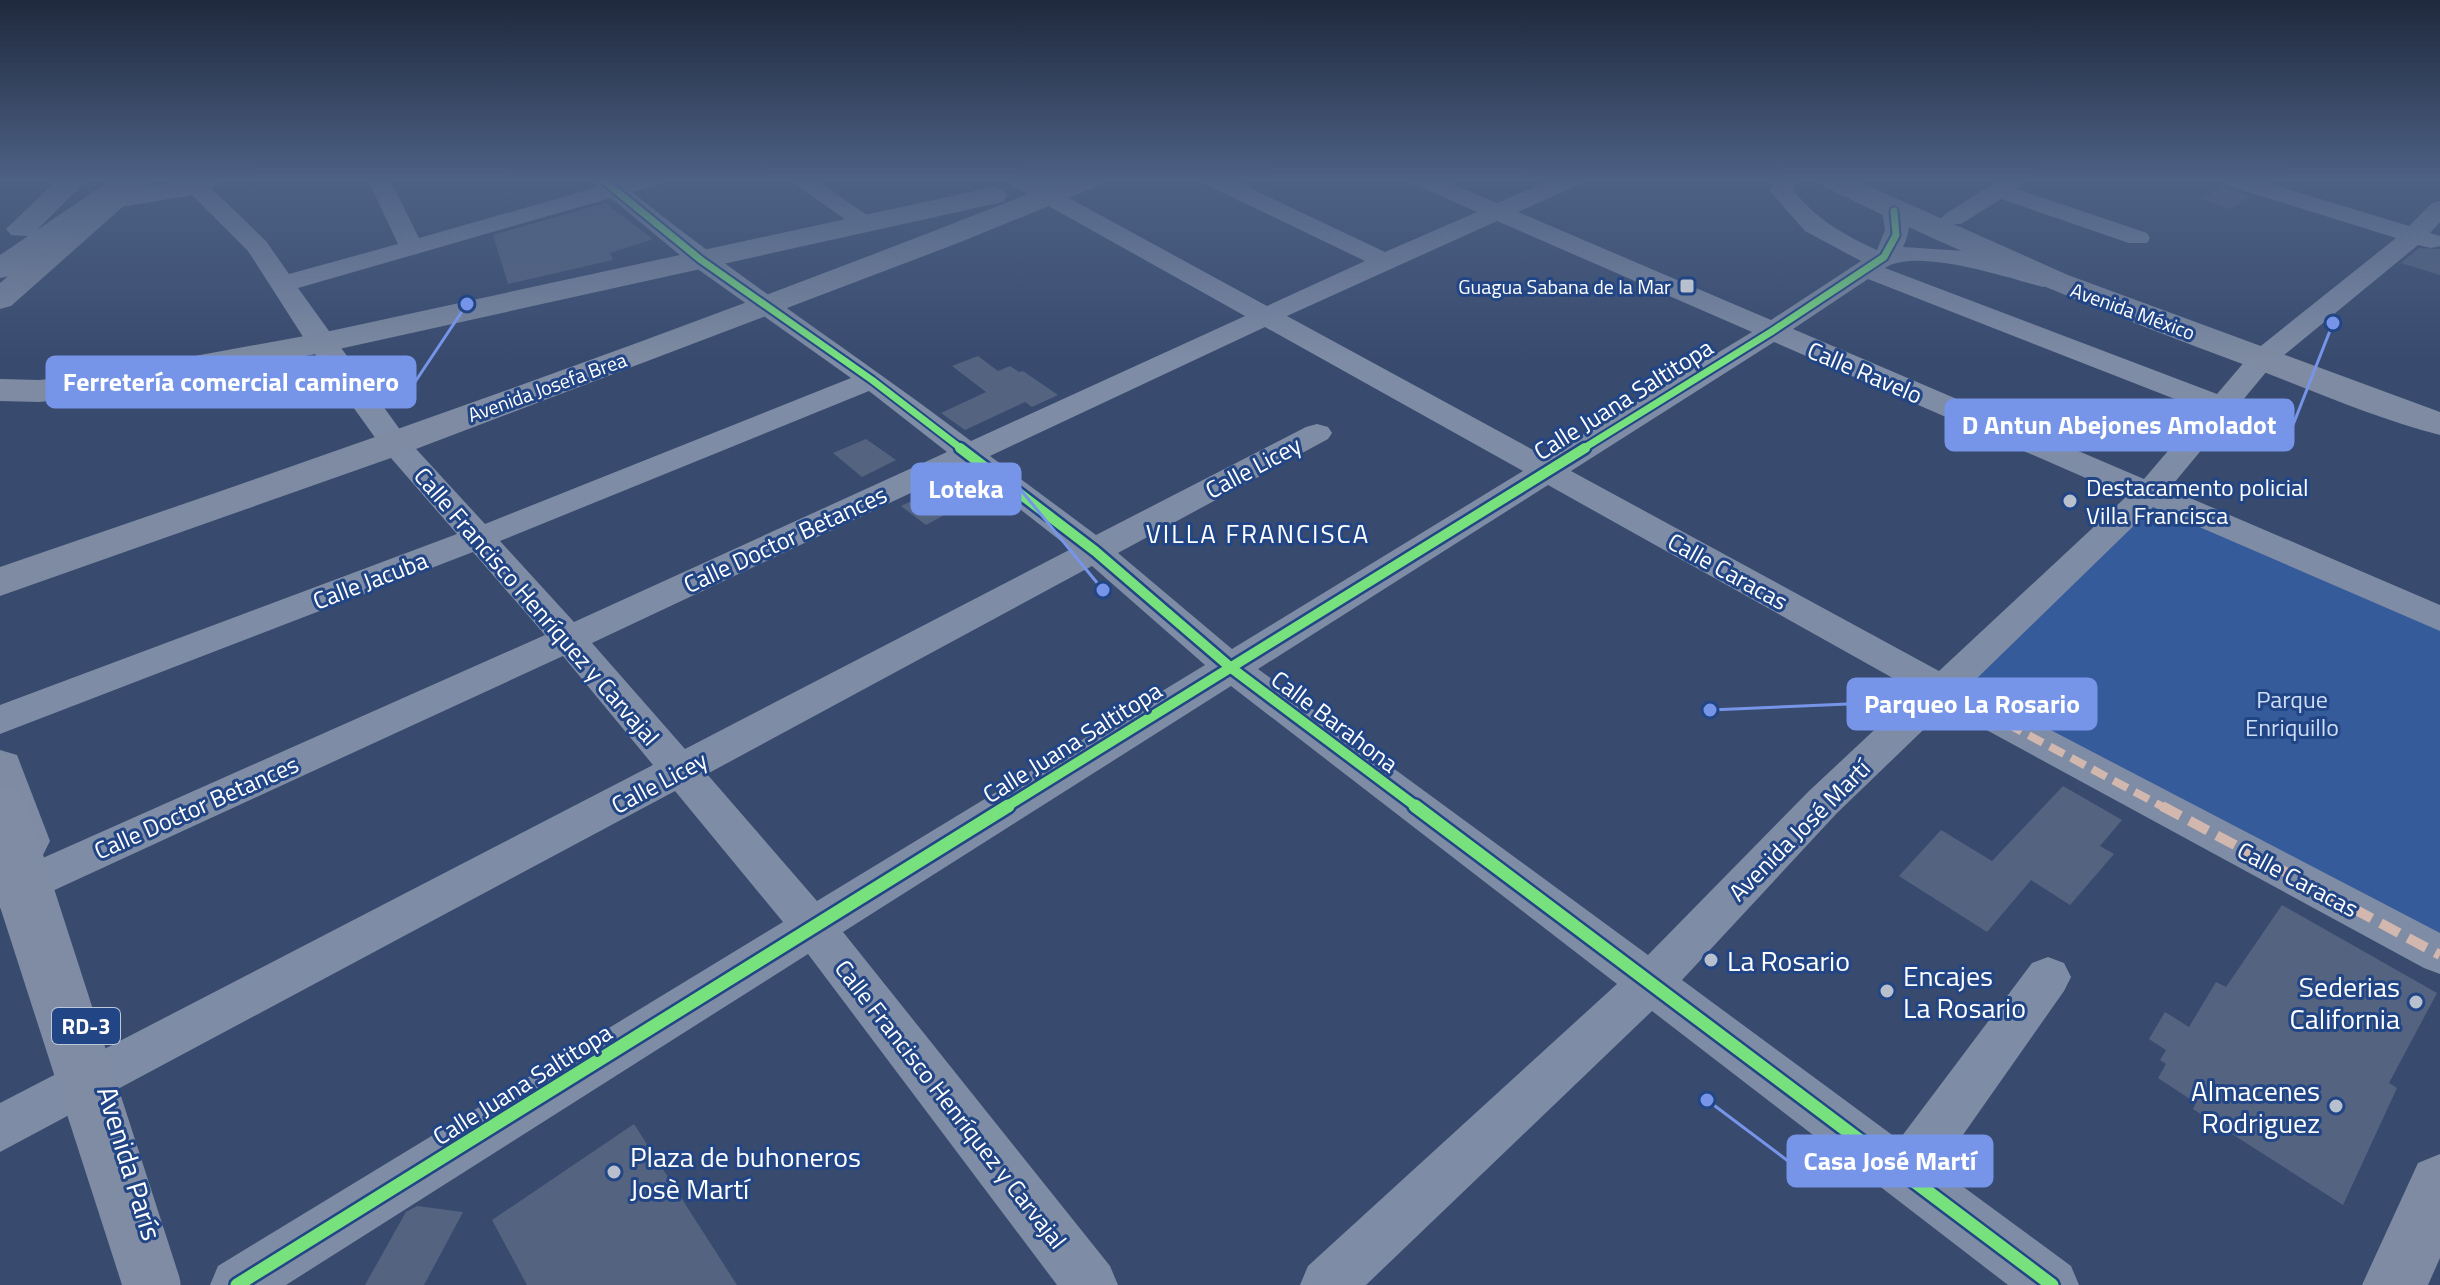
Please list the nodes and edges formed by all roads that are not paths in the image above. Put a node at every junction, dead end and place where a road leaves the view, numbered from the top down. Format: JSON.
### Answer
{"nodes":[{"id":1,"x":23,"y":240,"type":"edge"},
{"id":2,"x":40,"y":240,"type":"edge"},
{"id":3,"x":60,"y":240,"type":"edge"},
{"id":4,"x":252,"y":240,"type":"edge"},
{"id":5,"x":408,"y":240,"type":"edge"},
{"id":6,"x":437,"y":240,"type":"edge"},
{"id":7,"x":677,"y":240,"type":"edge"},
{"id":8,"x":794,"y":240,"type":"edge"},
{"id":9,"x":917,"y":240,"type":"edge"},
{"id":10,"x":1133,"y":240,"type":"edge"},
{"id":11,"x":1341,"y":240,"type":"edge"},
{"id":12,"x":1431,"y":240,"type":"edge"},
{"id":13,"x":1564,"y":240,"type":"edge"},
{"id":14,"x":1834,"y":240,"type":"edge"},
{"id":15,"x":1896,"y":240,"type":"edge"},
{"id":16,"x":1960,"y":240,"type":"edge"},
{"id":17,"x":2004,"y":240,"type":"edge"},
{"id":18,"x":2417,"y":240,"type":"edge"},
{"id":19,"x":412,"y":248,"type":"junction"},
{"id":20,"x":0,"y":253,"type":"edge"},
{"id":21,"x":701,"y":260,"type":"junction"},
{"id":22,"x":1385,"y":261,"type":"junction"},
{"id":23,"x":1877,"y":262,"type":"junction"},
{"id":24,"x":0,"y":269,"type":"edge"},
{"id":25,"x":2055,"y":282,"type":"junction"},
{"id":26,"x":283,"y":284,"type":"junction"},
{"id":27,"x":0,"y":299,"type":"edge"},
{"id":28,"x":766,"y":305,"type":"junction"},
{"id":29,"x":1264,"y":317,"type":"junction"},
{"id":30,"x":1771,"y":332,"type":"junction"},
{"id":31,"x":321,"y":343,"type":"junction"},
{"id":32,"x":2272,"y":350,"type":"junction"},
{"id":33,"x":872,"y":380,"type":"junction"},
{"id":34,"x":0,"y":390,"type":"edge"},
{"id":35,"x":2440,"y":398,"type":"edge"},
{"id":36,"x":2223,"y":407,"type":"junction"},
{"id":37,"x":2440,"y":424,"type":"edge"},
{"id":38,"x":1317,"y":433,"type":"dead end"},
{"id":39,"x":395,"y":444,"type":"junction"},
{"id":40,"x":968,"y":454,"type":"junction"},
{"id":41,"x":1545,"y":470,"type":"junction"},
{"id":42,"x":2148,"y":494,"type":"junction"},
{"id":43,"x":479,"y":538,"type":"junction"},
{"id":44,"x":1095,"y":551,"type":"junction"},
{"id":45,"x":0,"y":582,"type":"edge"},
{"id":46,"x":2440,"y":619,"type":"edge"},
{"id":47,"x":569,"y":639,"type":"junction"},
{"id":48,"x":1230,"y":667,"type":"junction"},
{"id":49,"x":1944,"y":690,"type":"junction"},
{"id":50,"x":0,"y":720,"type":"edge"},
{"id":51,"x":0,"y":768,"type":"edge"},
{"id":52,"x":679,"y":771,"type":"junction"},
{"id":53,"x":0,"y":814,"type":"edge"},
{"id":54,"x":19,"y":888,"type":"edge"},
{"id":55,"x":813,"y":927,"type":"junction"},
{"id":56,"x":2440,"y":955,"type":"edge"},
{"id":57,"x":2048,"y":977,"type":"dead end"},
{"id":58,"x":1650,"y":983,"type":"junction"},
{"id":59,"x":102,"y":1075,"type":"junction"},
{"id":60,"x":0,"y":1129,"type":"edge"},
{"id":61,"x":1905,"y":1174,"type":"junction"},
{"id":62,"x":2440,"y":1185,"type":"edge"},
{"id":63,"x":152,"y":1285,"type":"edge"},
{"id":64,"x":168,"y":1285,"type":"edge"},
{"id":65,"x":237,"y":1285,"type":"edge"},
{"id":66,"x":1091,"y":1285,"type":"edge"},
{"id":67,"x":1327,"y":1285,"type":"edge"},
{"id":68,"x":2052,"y":1285,"type":"edge"},
{"id":69,"x":2395,"y":1285,"type":"edge"}],
"edges":[{"from":1,"to":20,"type":"highway"},
{"from":2,"to":24,"type":"highway"},
{"from":3,"to":27,"type":"main road"},
{"from":4,"to":26,"type":"street","name":"Calle Francisco Henríquez y Carvajal"},
{"from":5,"to":19,"type":"street"},
{"from":6,"to":19,"type":"street"},
{"from":7,"to":21,"type":"street","name":"Calle Barahona"},
{"from":8,"to":21,"type":"main road"},
{"from":9,"to":28,"type":"main road","name":"Avenida Josefa Brea"},
{"from":10,"to":29,"type":"street","name":"Calle Caracas"},
{"from":11,"to":22,"type":"street"},
{"from":12,"to":22,"type":"street","name":"Calle Doctor Betances"},
{"from":13,"to":30,"type":"street","name":"Calle Ravelo"},
{"from":14,"to":23,"type":"street"},
{"from":15,"to":23,"type":"street"},
{"from":16,"to":25,"type":"main road","name":"Avenida México"},
{"from":17,"to":32,"type":"main road","name":"Avenida México"},
{"from":18,"to":32,"type":"street","name":"Avenida José Martí"},
{"from":19,"to":26,"type":"street"},
{"from":21,"to":28,"type":"street","name":"Calle Barahona"},
{"from":21,"to":31,"type":"main road"},
{"from":22,"to":29,"type":"street","name":"Calle Doctor Betances"},
{"from":23,"to":25,"type":"street"},
{"from":23,"to":30,"type":"street","name":"Calle Juana Saltitopa"},
{"from":23,"to":36,"type":"street"},
{"from":25,"to":32,"type":"main road","name":"Avenida México"},
{"from":26,"to":31,"type":"street","name":"Calle Francisco Henríquez y Carvajal"},
{"from":28,"to":33,"type":"street","name":"Calle Barahona"},
{"from":28,"to":39,"type":"main road","name":"Avenida Josefa Brea"},
{"from":29,"to":40,"type":"street","name":"Calle Doctor Betances"},
{"from":29,"to":41,"type":"street","name":"Calle Caracas"},
{"from":30,"to":41,"type":"street","name":"Calle Juana Saltitopa"},
{"from":30,"to":42,"type":"street","name":"Calle Ravelo"},
{"from":31,"to":34,"type":"main road"},
{"from":31,"to":39,"type":"street","name":"Calle Francisco Henríquez y Carvajal"},
{"from":32,"to":35,"type":"main road","name":"Avenida México"},
{"from":32,"to":36,"type":"street","name":"Avenida José Martí"},
{"from":32,"to":37,"type":"main road","name":"Avenida México"},
{"from":33,"to":40,"type":"street","name":"Calle Barahona"},
{"from":33,"to":43,"type":"street","name":"Calle Jacuba"},
{"from":36,"to":42,"type":"street","name":"Avenida José Martí"},
{"from":38,"to":44,"type":"street","name":"Calle Licey"},
{"from":39,"to":43,"type":"street","name":"Calle Francisco Henríquez y Carvajal"},
{"from":39,"to":45,"type":"main road","name":"Avenida Josefa Brea"},
{"from":40,"to":44,"type":"street","name":"Calle Barahona"},
{"from":40,"to":47,"type":"street","name":"Calle Doctor Betances"},
{"from":41,"to":48,"type":"street","name":"Calle Juana Saltitopa"},
{"from":41,"to":49,"type":"street","name":"Calle Caracas"},
{"from":42,"to":46,"type":"street","name":"Calle Ravelo"},
{"from":42,"to":49,"type":"street","name":"Avenida José Martí"},
{"from":43,"to":47,"type":"street","name":"Calle Francisco Henríquez y Carvajal"},
{"from":43,"to":50,"type":"street","name":"Calle Jacuba"},
{"from":44,"to":48,"type":"street","name":"Calle Barahona"},
{"from":44,"to":52,"type":"street","name":"Calle Licey"},
{"from":47,"to":52,"type":"street","name":"Calle Francisco Henríquez y Carvajal"},
{"from":47,"to":54,"type":"street","name":"Calle Doctor Betances"},
{"from":48,"to":55,"type":"street","name":"Calle Juana Saltitopa"},
{"from":48,"to":58,"type":"street","name":"Calle Barahona"},
{"from":49,"to":56,"type":"street","name":"Calle Caracas"},
{"from":49,"to":58,"type":"street","name":"Avenida José Martí"},
{"from":51,"to":54,"type":"main road","name":"Avenida París","number":"RD-3"},
{"from":52,"to":55,"type":"street","name":"Calle Francisco Henríquez y Carvajal"},
{"from":52,"to":59,"type":"street","name":"Calle Licey"},
{"from":53,"to":63,"type":"highway","number":"RD-3","bridge":true},
{"from":54,"to":59,"type":"main road","name":"Avenida París","number":"RD-3"},
{"from":55,"to":65,"type":"street","name":"Calle Juana Saltitopa"},
{"from":55,"to":66,"type":"street","name":"Calle Francisco Henríquez y Carvajal"},
{"from":57,"to":61,"type":"street"},
{"from":58,"to":61,"type":"street","name":"Calle Barahona"},
{"from":58,"to":67,"type":"street","name":"Avenida José Martí"},
{"from":59,"to":60,"type":"street","name":"Calle Licey"},
{"from":59,"to":64,"type":"main road","name":"Avenida París","number":"RD-3"},
{"from":61,"to":68,"type":"street","name":"Calle Barahona"},
{"from":62,"to":69,"type":"main road"}]}
